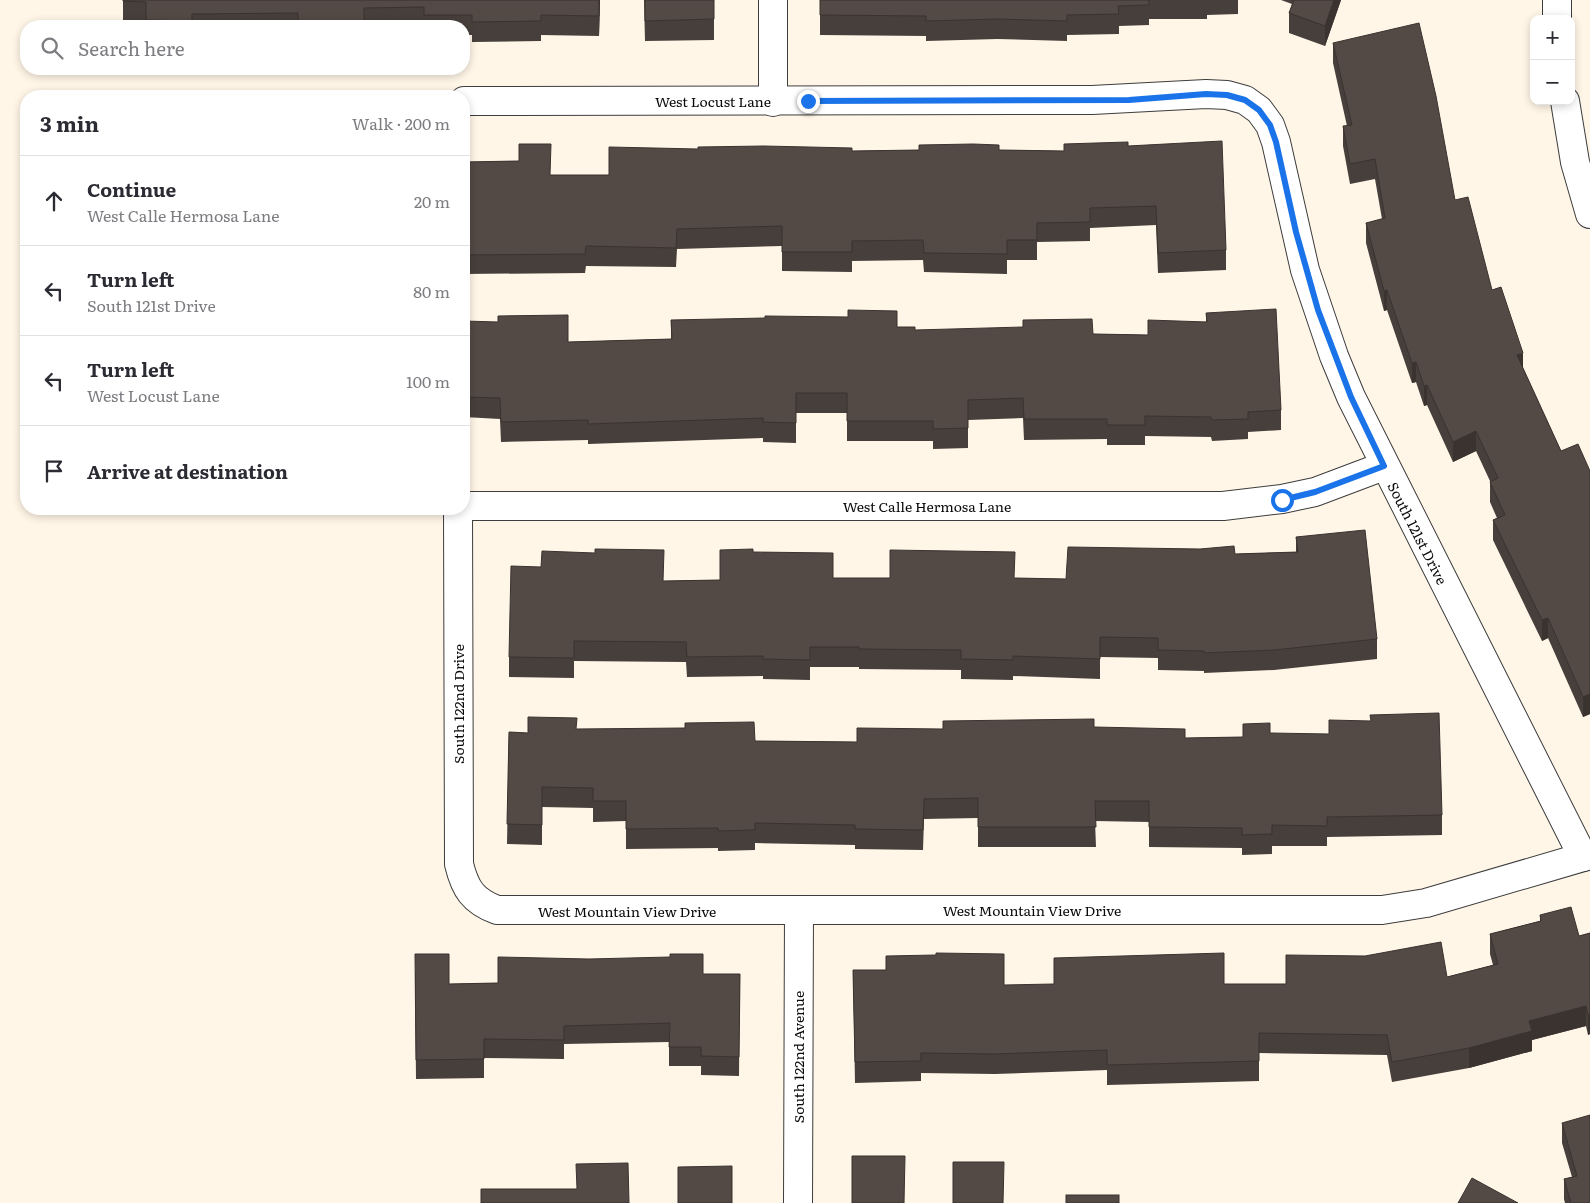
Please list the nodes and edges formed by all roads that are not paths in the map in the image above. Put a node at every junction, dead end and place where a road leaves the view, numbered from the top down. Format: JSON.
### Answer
{"nodes":[{"id":1,"x":773,"y":0,"type":"edge"},
{"id":2,"x":1557,"y":0,"type":"edge"},
{"id":3,"x":1557,"y":15,"type":"edge"},
{"id":4,"x":470,"y":101,"type":"edge"},
{"id":5,"x":773,"y":102,"type":"junction"},
{"id":6,"x":1565,"y":105,"type":"edge"},
{"id":7,"x":1259,"y":110,"type":"joint"},
{"id":8,"x":1590,"y":214,"type":"edge"},
{"id":9,"x":1384,"y":466,"type":"junction"},
{"id":10,"x":470,"y":506,"type":"edge"},
{"id":11,"x":458,"y":515,"type":"edge"},
{"id":12,"x":1587,"y":856,"type":"edge"},
{"id":13,"x":471,"y":896,"type":"joint"},
{"id":14,"x":799,"y":910,"type":"junction"},
{"id":15,"x":798,"y":1203,"type":"edge"}],
"edges":[{"from":1,"to":5,"type":"street"},
{"from":2,"to":3,"type":"street"},
{"from":4,"to":5,"type":"street","name":"West Locust Lane"},
{"from":5,"to":7,"type":"street","name":"West Locust Lane"},
{"from":6,"to":8,"type":"street"},
{"from":7,"to":9,"type":"street","name":"South 121st Drive"},
{"from":9,"to":10,"type":"street","name":"West Calle Hermosa Lane"},
{"from":9,"to":12,"type":"street","name":"South 121st Drive"},
{"from":11,"to":13,"type":"street","name":"South 122nd Drive"},
{"from":12,"to":14,"type":"street","name":"West Mountain View Drive"},
{"from":13,"to":14,"type":"street","name":"West Mountain View Drive"},
{"from":14,"to":15,"type":"street","name":"South 122nd Avenue"}]}
